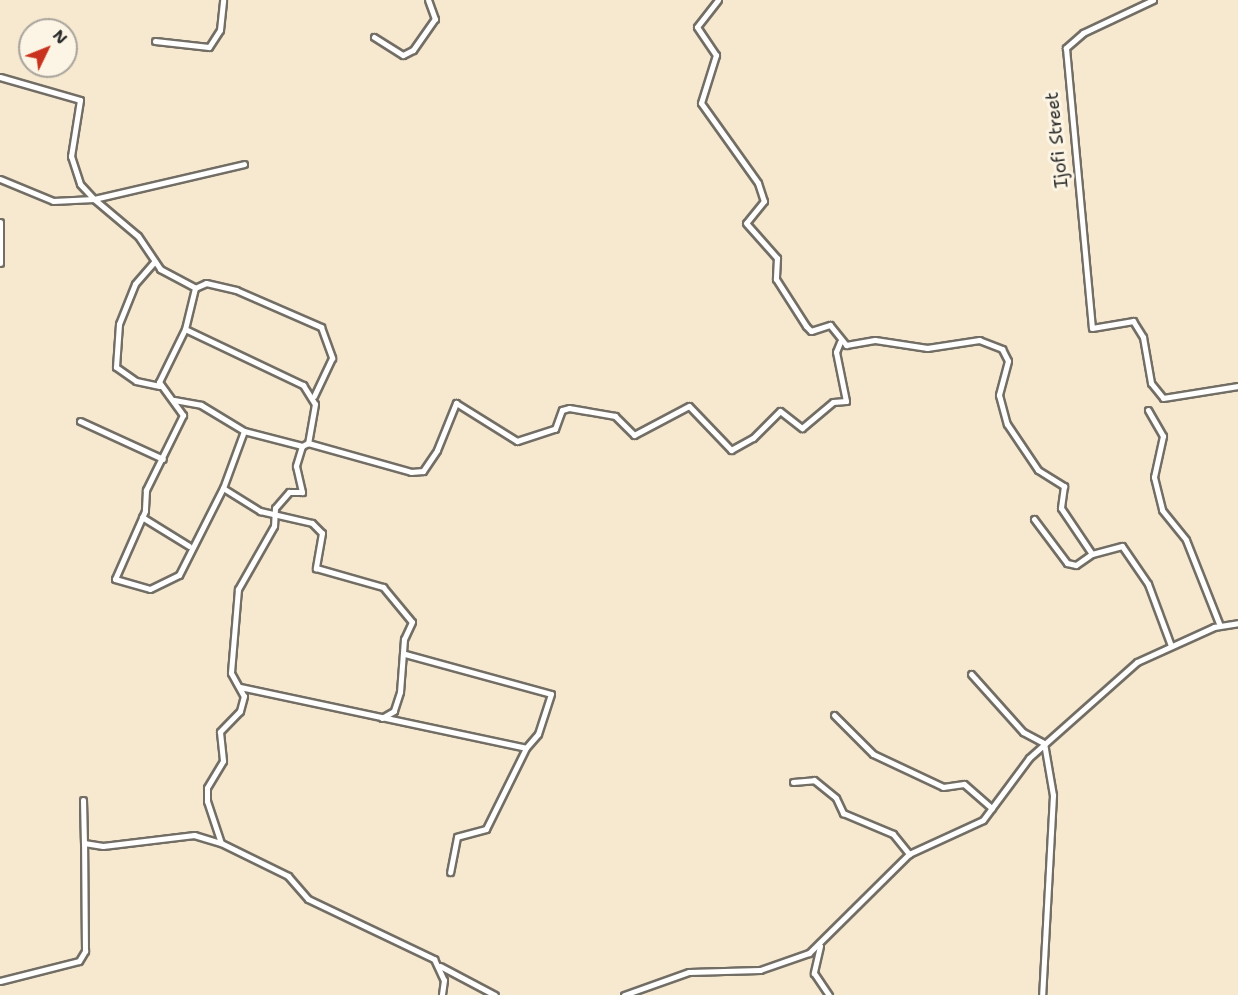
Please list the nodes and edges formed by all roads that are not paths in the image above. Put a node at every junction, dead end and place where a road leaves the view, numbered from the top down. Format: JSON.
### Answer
{"nodes":[{"id":1,"x":223,"y":0,"type":"edge"},
{"id":2,"x":428,"y":0,"type":"edge"},
{"id":3,"x":718,"y":0,"type":"edge"},
{"id":4,"x":1152,"y":0,"type":"edge"},
{"id":5,"x":374,"y":38,"type":"dead end"},
{"id":6,"x":155,"y":41,"type":"dead end"},
{"id":7,"x":0,"y":77,"type":"edge"},
{"id":8,"x":244,"y":164,"type":"dead end"},
{"id":9,"x":0,"y":179,"type":"edge"},
{"id":10,"x":94,"y":199,"type":"junction"},
{"id":11,"x":0,"y":222,"type":"edge"},
{"id":12,"x":154,"y":262,"type":"junction"},
{"id":13,"x":0,"y":263,"type":"edge"},
{"id":14,"x":195,"y":288,"type":"junction"},
{"id":15,"x":185,"y":329,"type":"junction"},
{"id":16,"x":840,"y":342,"type":"junction"},
{"id":17,"x":159,"y":386,"type":"junction"},
{"id":18,"x":1238,"y":386,"type":"edge"},
{"id":19,"x":314,"y":396,"type":"junction"},
{"id":20,"x":174,"y":400,"type":"junction"},
{"id":21,"x":1148,"y":410,"type":"dead end"},
{"id":22,"x":80,"y":421,"type":"dead end"},
{"id":23,"x":244,"y":431,"type":"junction"},
{"id":24,"x":305,"y":444,"type":"junction"},
{"id":25,"x":163,"y":459,"type":"junction"},
{"id":26,"x":223,"y":488,"type":"junction"},
{"id":27,"x":274,"y":513,"type":"junction"},
{"id":28,"x":142,"y":517,"type":"junction"},
{"id":29,"x":1034,"y":519,"type":"dead end"},
{"id":30,"x":189,"y":546,"type":"junction"},
{"id":31,"x":1092,"y":554,"type":"junction"},
{"id":32,"x":1238,"y":623,"type":"edge"},
{"id":33,"x":1220,"y":626,"type":"junction"},
{"id":34,"x":1171,"y":646,"type":"junction"},
{"id":35,"x":405,"y":654,"type":"junction"},
{"id":36,"x":971,"y":674,"type":"dead end"},
{"id":37,"x":240,"y":687,"type":"junction"},
{"id":38,"x":834,"y":715,"type":"dead end"},
{"id":39,"x":381,"y":719,"type":"junction"},
{"id":40,"x":1044,"y":743,"type":"junction"},
{"id":41,"x":526,"y":748,"type":"junction"},
{"id":42,"x":794,"y":782,"type":"dead end"},
{"id":43,"x":83,"y":800,"type":"dead end"},
{"id":44,"x":992,"y":808,"type":"junction"},
{"id":45,"x":84,"y":843,"type":"junction"},
{"id":46,"x":221,"y":843,"type":"junction"},
{"id":47,"x":909,"y":854,"type":"junction"},
{"id":48,"x":450,"y":872,"type":"dead end"},
{"id":49,"x":821,"y":944,"type":"junction"},
{"id":50,"x":440,"y":966,"type":"junction"},
{"id":51,"x":0,"y":981,"type":"edge"},
{"id":52,"x":442,"y":995,"type":"edge"},
{"id":53,"x":495,"y":995,"type":"edge"},
{"id":54,"x":624,"y":995,"type":"edge"},
{"id":55,"x":829,"y":995,"type":"edge"},
{"id":56,"x":1042,"y":995,"type":"edge"}],
"edges":[{"from":1,"to":6,"type":"street"},
{"from":2,"to":5,"type":"street"},
{"from":3,"to":16,"type":"street"},
{"from":4,"to":18,"type":"street","name":"Ijofi Street"},
{"from":7,"to":10,"type":"street"},
{"from":8,"to":10,"type":"street"},
{"from":9,"to":10,"type":"street"},
{"from":10,"to":12,"type":"street"},
{"from":11,"to":13,"type":"street"},
{"from":12,"to":14,"type":"street"},
{"from":12,"to":17,"type":"street"},
{"from":14,"to":15,"type":"street"},
{"from":14,"to":19,"type":"street"},
{"from":15,"to":17,"type":"street"},
{"from":15,"to":19,"type":"street"},
{"from":16,"to":24,"type":"street"},
{"from":16,"to":31,"type":"street"},
{"from":17,"to":20,"type":"street"},
{"from":19,"to":24,"type":"street"},
{"from":20,"to":23,"type":"street"},
{"from":20,"to":25,"type":"street"},
{"from":21,"to":33,"type":"street"},
{"from":22,"to":25,"type":"street"},
{"from":23,"to":24,"type":"street"},
{"from":23,"to":26,"type":"street"},
{"from":24,"to":27,"type":"street"},
{"from":25,"to":28,"type":"street"},
{"from":26,"to":27,"type":"street"},
{"from":26,"to":30,"type":"street"},
{"from":27,"to":35,"type":"street"},
{"from":27,"to":37,"type":"street"},
{"from":28,"to":30,"type":"street"},
{"from":28,"to":30,"type":"street"},
{"from":29,"to":31,"type":"street"},
{"from":31,"to":34,"type":"street"},
{"from":32,"to":33,"type":"street"},
{"from":33,"to":34,"type":"street"},
{"from":34,"to":40,"type":"street"},
{"from":35,"to":39,"type":"street"},
{"from":35,"to":41,"type":"street"},
{"from":36,"to":40,"type":"street"},
{"from":37,"to":39,"type":"street"},
{"from":37,"to":46,"type":"street"},
{"from":38,"to":44,"type":"street"},
{"from":39,"to":41,"type":"street"},
{"from":40,"to":44,"type":"street"},
{"from":40,"to":56,"type":"street"},
{"from":41,"to":48,"type":"street"},
{"from":42,"to":47,"type":"street"},
{"from":43,"to":45,"type":"street"},
{"from":44,"to":47,"type":"street"},
{"from":45,"to":46,"type":"street"},
{"from":45,"to":51,"type":"street"},
{"from":46,"to":50,"type":"street"},
{"from":47,"to":49,"type":"street"},
{"from":49,"to":54,"type":"street"},
{"from":49,"to":55,"type":"street"},
{"from":50,"to":52,"type":"street"},
{"from":50,"to":53,"type":"street"}]}
